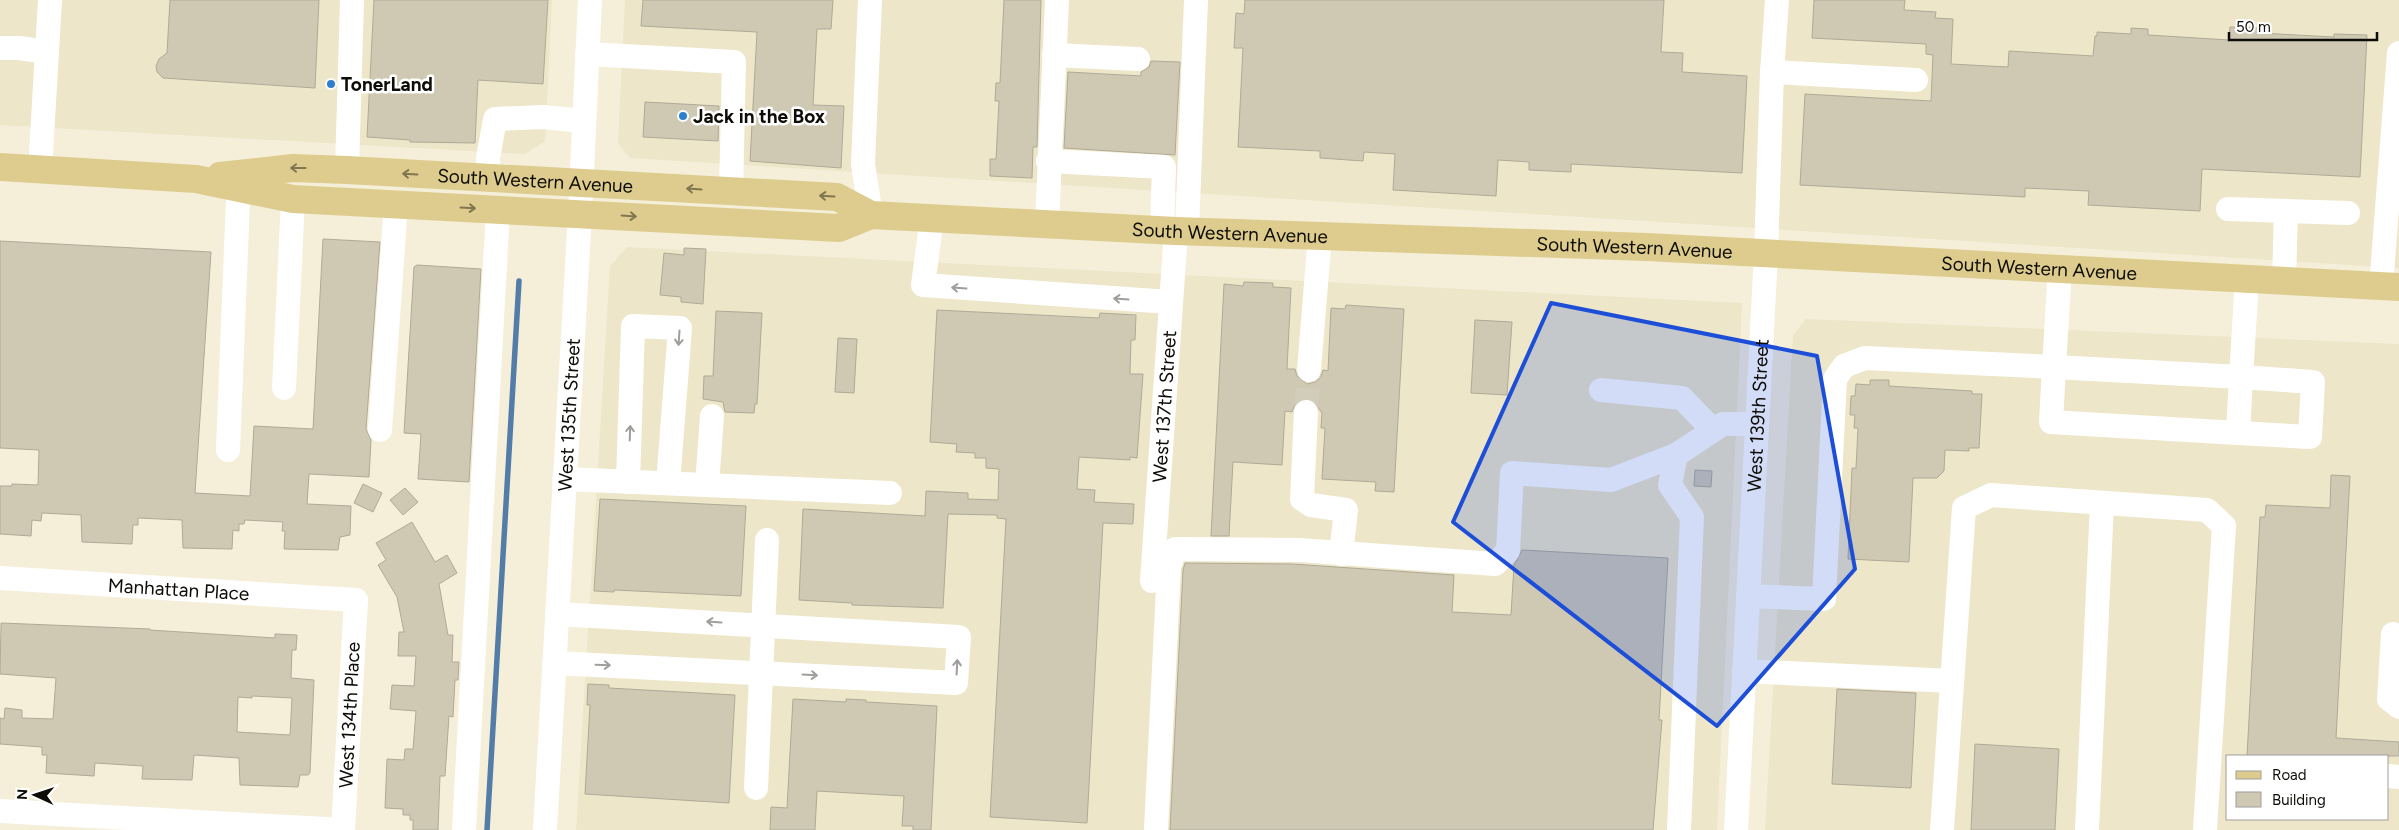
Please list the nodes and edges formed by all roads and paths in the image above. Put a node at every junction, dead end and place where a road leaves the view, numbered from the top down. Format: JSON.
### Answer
{"nodes":[{"id":1,"x":50,"y":0,"type":"edge"},
{"id":2,"x":352,"y":0,"type":"edge"},
{"id":3,"x":590,"y":0,"type":"edge"},
{"id":4,"x":870,"y":0,"type":"edge"},
{"id":5,"x":1057,"y":0,"type":"edge"},
{"id":6,"x":1196,"y":0,"type":"edge"},
{"id":7,"x":1777,"y":0,"type":"edge"},
{"id":8,"x":0,"y":48,"type":"edge"},
{"id":9,"x":47,"y":52,"type":"junction"},
{"id":10,"x":2399,"y":53,"type":"edge"},
{"id":11,"x":587,"y":54,"type":"junction"},
{"id":12,"x":1054,"y":55,"type":"junction"},
{"id":13,"x":1138,"y":59,"type":"dead end"},
{"id":14,"x":1772,"y":72,"type":"junction"},
{"id":15,"x":1916,"y":80,"type":"dead end"},
{"id":16,"x":583,"y":120,"type":"junction"},
{"id":17,"x":1048,"y":161,"type":"junction"},
{"id":18,"x":0,"y":167,"type":"edge"},
{"id":19,"x":40,"y":170,"type":"junction"},
{"id":20,"x":347,"y":170,"type":"junction"},
{"id":21,"x":489,"y":178,"type":"junction"},
{"id":22,"x":239,"y":181,"type":"junction"},
{"id":23,"x":581,"y":182,"type":"junction"},
{"id":24,"x":731,"y":192,"type":"junction"},
{"id":25,"x":293,"y":199,"type":"junction"},
{"id":26,"x":396,"y":204,"type":"junction"},
{"id":27,"x":498,"y":209,"type":"junction"},
{"id":28,"x":2228,"y":209,"type":"dead end"},
{"id":29,"x":2286,"y":211,"type":"junction"},
{"id":30,"x":580,"y":213,"type":"junction"},
{"id":31,"x":2348,"y":213,"type":"dead end"},
{"id":32,"x":871,"y":215,"type":"junction"},
{"id":33,"x":932,"y":218,"type":"junction"},
{"id":34,"x":1047,"y":224,"type":"junction"},
{"id":35,"x":1175,"y":230,"type":"junction"},
{"id":36,"x":1320,"y":235,"type":"junction"},
{"id":37,"x":1766,"y":253,"type":"junction"},
{"id":38,"x":2060,"y":269,"type":"junction"},
{"id":39,"x":2247,"y":279,"type":"junction"},
{"id":40,"x":2284,"y":281,"type":"junction"},
{"id":41,"x":2390,"y":287,"type":"edge"},
{"id":42,"x":1170,"y":302,"type":"junction"},
{"id":43,"x":2054,"y":367,"type":"junction"},
{"id":44,"x":1309,"y":370,"type":"tunnel mouth"},
{"id":45,"x":2241,"y":377,"type":"junction"},
{"id":46,"x":284,"y":388,"type":"dead end"},
{"id":47,"x":1601,"y":390,"type":"dead end"},
{"id":48,"x":1306,"y":412,"type":"tunnel mouth"},
{"id":49,"x":712,"y":416,"type":"dead end"},
{"id":50,"x":1757,"y":424,"type":"junction"},
{"id":51,"x":380,"y":430,"type":"dead end"},
{"id":52,"x":1713,"y":430,"type":"junction"},
{"id":53,"x":2238,"y":433,"type":"junction"},
{"id":54,"x":228,"y":450,"type":"dead end"},
{"id":55,"x":1676,"y":454,"type":"junction"},
{"id":56,"x":564,"y":478,"type":"junction"},
{"id":57,"x":628,"y":482,"type":"junction"},
{"id":58,"x":668,"y":483,"type":"junction"},
{"id":59,"x":707,"y":485,"type":"junction"},
{"id":60,"x":890,"y":493,"type":"dead end"},
{"id":61,"x":2102,"y":503,"type":"junction"},
{"id":62,"x":767,"y":540,"type":"dead end"},
{"id":63,"x":1342,"y":554,"type":"junction"},
{"id":64,"x":0,"y":578,"type":"edge"},
{"id":65,"x":1152,"y":581,"type":"dead end"},
{"id":66,"x":1748,"y":596,"type":"junction"},
{"id":67,"x":356,"y":600,"type":"joint"},
{"id":68,"x":557,"y":614,"type":"junction"},
{"id":69,"x":763,"y":626,"type":"junction"},
{"id":70,"x":2393,"y":634,"type":"dead end"},
{"id":71,"x":554,"y":663,"type":"junction"},
{"id":72,"x":1744,"y":671,"type":"junction"},
{"id":73,"x":761,"y":672,"type":"junction"},
{"id":74,"x":1952,"y":681,"type":"junction"},
{"id":75,"x":2399,"y":707,"type":"edge"},
{"id":76,"x":756,"y":788,"type":"dead end"},
{"id":77,"x":0,"y":812,"type":"edge"},
{"id":78,"x":343,"y":830,"type":"edge"},
{"id":79,"x":464,"y":830,"type":"edge"},
{"id":80,"x":545,"y":830,"type":"edge"},
{"id":81,"x":1156,"y":830,"type":"edge"},
{"id":82,"x":1679,"y":830,"type":"edge"},
{"id":83,"x":1736,"y":830,"type":"edge"},
{"id":84,"x":1942,"y":830,"type":"edge"},
{"id":85,"x":2087,"y":830,"type":"edge"},
{"id":86,"x":2205,"y":830,"type":"edge"}],
"edges":[{"from":1,"to":9,"type":"street"},
{"from":2,"to":20,"type":"street"},
{"from":3,"to":11,"type":"street","name":"West 135th Street"},
{"from":4,"to":32,"type":"street"},
{"from":5,"to":12,"type":"street"},
{"from":6,"to":35,"type":"street"},
{"from":7,"to":14,"type":"street","name":"West 139th Street"},
{"from":8,"to":9,"type":"street"},
{"from":9,"to":19,"type":"street"},
{"from":10,"to":41,"type":"street"},
{"from":11,"to":16,"type":"street","name":"West 135th Street"},
{"from":11,"to":24,"type":"street"},
{"from":12,"to":13,"type":"street"},
{"from":12,"to":17,"type":"street"},
{"from":14,"to":15,"type":"street"},
{"from":14,"to":37,"type":"street","name":"West 139th Street"},
{"from":16,"to":21,"type":"street"},
{"from":16,"to":23,"type":"street","name":"West 135th Street"},
{"from":17,"to":34,"type":"street"},
{"from":17,"to":35,"type":"street"},
{"from":18,"to":19,"type":"main road","name":"South Western Avenue"},
{"from":19,"to":22,"type":"main road","name":"South Western Avenue"},
{"from":21,"to":20,"type":"main road","name":"South Western Avenue","one_way":true},
{"from":20,"to":22,"type":"main road","name":"South Western Avenue","one_way":true},
{"from":21,"to":23,"type":"main road","name":"South Western Avenue"},
{"from":22,"to":25,"type":"main road","name":"South Western Avenue"},
{"from":22,"to":54,"type":"street"},
{"from":24,"to":23,"type":"main road","name":"South Western Avenue","one_way":true},
{"from":23,"to":30,"type":"street","name":"West 135th Street"},
{"from":32,"to":24,"type":"main road","name":"South Western Avenue","one_way":true},
{"from":25,"to":26,"type":"main road","name":"South Western Avenue"},
{"from":25,"to":46,"type":"street"},
{"from":26,"to":27,"type":"main road","name":"South Western Avenue","one_way":true},
{"from":26,"to":51,"type":"street"},
{"from":27,"to":30,"type":"main road","name":"South Western Avenue"},
{"from":27,"to":79,"type":"street"},
{"from":28,"to":29,"type":"street"},
{"from":29,"to":31,"type":"street"},
{"from":29,"to":40,"type":"street"},
{"from":30,"to":32,"type":"main road","name":"South Western Avenue","one_way":true},
{"from":30,"to":56,"type":"street","name":"West 135th Street"},
{"from":32,"to":33,"type":"main road","name":"South Western Avenue"},
{"from":33,"to":34,"type":"main road","name":"South Western Avenue"},
{"from":42,"to":33,"type":"street","one_way":true},
{"from":34,"to":35,"type":"main road","name":"South Western Avenue"},
{"from":35,"to":36,"type":"main road","name":"South Western Avenue"},
{"from":35,"to":42,"type":"street","name":"West 137th Street"},
{"from":36,"to":37,"type":"main road","name":"South Western Avenue"},
{"from":36,"to":44,"type":"street"},
{"from":37,"to":38,"type":"main road","name":"South Western Avenue"},
{"from":37,"to":50,"type":"street","name":"West 139th Street"},
{"from":38,"to":39,"type":"main road","name":"South Western Avenue"},
{"from":38,"to":43,"type":"street"},
{"from":39,"to":40,"type":"main road","name":"South Western Avenue"},
{"from":39,"to":45,"type":"street"},
{"from":40,"to":41,"type":"main road","name":"South Western Avenue"},
{"from":42,"to":65,"type":"street","name":"West 137th Street"},
{"from":43,"to":45,"type":"street"},
{"from":43,"to":53,"type":"street"},
{"from":43,"to":66,"type":"street"},
{"from":45,"to":53,"type":"street"},
{"from":45,"to":53,"type":"street"},
{"from":47,"to":52,"type":"street"},
{"from":48,"to":63,"type":"street"},
{"from":49,"to":59,"type":"street"},
{"from":50,"to":52,"type":"street"},
{"from":50,"to":66,"type":"street","name":"West 139th Street"},
{"from":52,"to":55,"type":"street"},
{"from":55,"to":63,"type":"street"},
{"from":55,"to":82,"type":"street"},
{"from":56,"to":57,"type":"street"},
{"from":56,"to":68,"type":"street","name":"West 135th Street"},
{"from":57,"to":58,"type":"street"},
{"from":57,"to":58,"type":"street","one_way":true},
{"from":58,"to":59,"type":"street"},
{"from":59,"to":60,"type":"street"},
{"from":61,"to":74,"type":"street"},
{"from":61,"to":85,"type":"street"},
{"from":61,"to":86,"type":"street"},
{"from":62,"to":69,"type":"street"},
{"from":63,"to":81,"type":"street"},
{"from":64,"to":67,"type":"street","name":"Manhattan Place"},
{"from":66,"to":72,"type":"street","name":"West 139th Street"},
{"from":67,"to":78,"type":"street","name":"West 134th Place"},
{"from":69,"to":68,"type":"street","one_way":true},
{"from":68,"to":71,"type":"street","name":"West 135th Street"},
{"from":69,"to":73,"type":"street"},
{"from":73,"to":69,"type":"street","one_way":true},
{"from":70,"to":75,"type":"street"},
{"from":71,"to":73,"type":"street","one_way":true},
{"from":71,"to":80,"type":"street","name":"West 135th Street"},
{"from":72,"to":74,"type":"street"},
{"from":72,"to":83,"type":"street","name":"West 139th Street"},
{"from":73,"to":76,"type":"street"},
{"from":74,"to":84,"type":"street"},
{"from":77,"to":78,"type":"street"}]}
